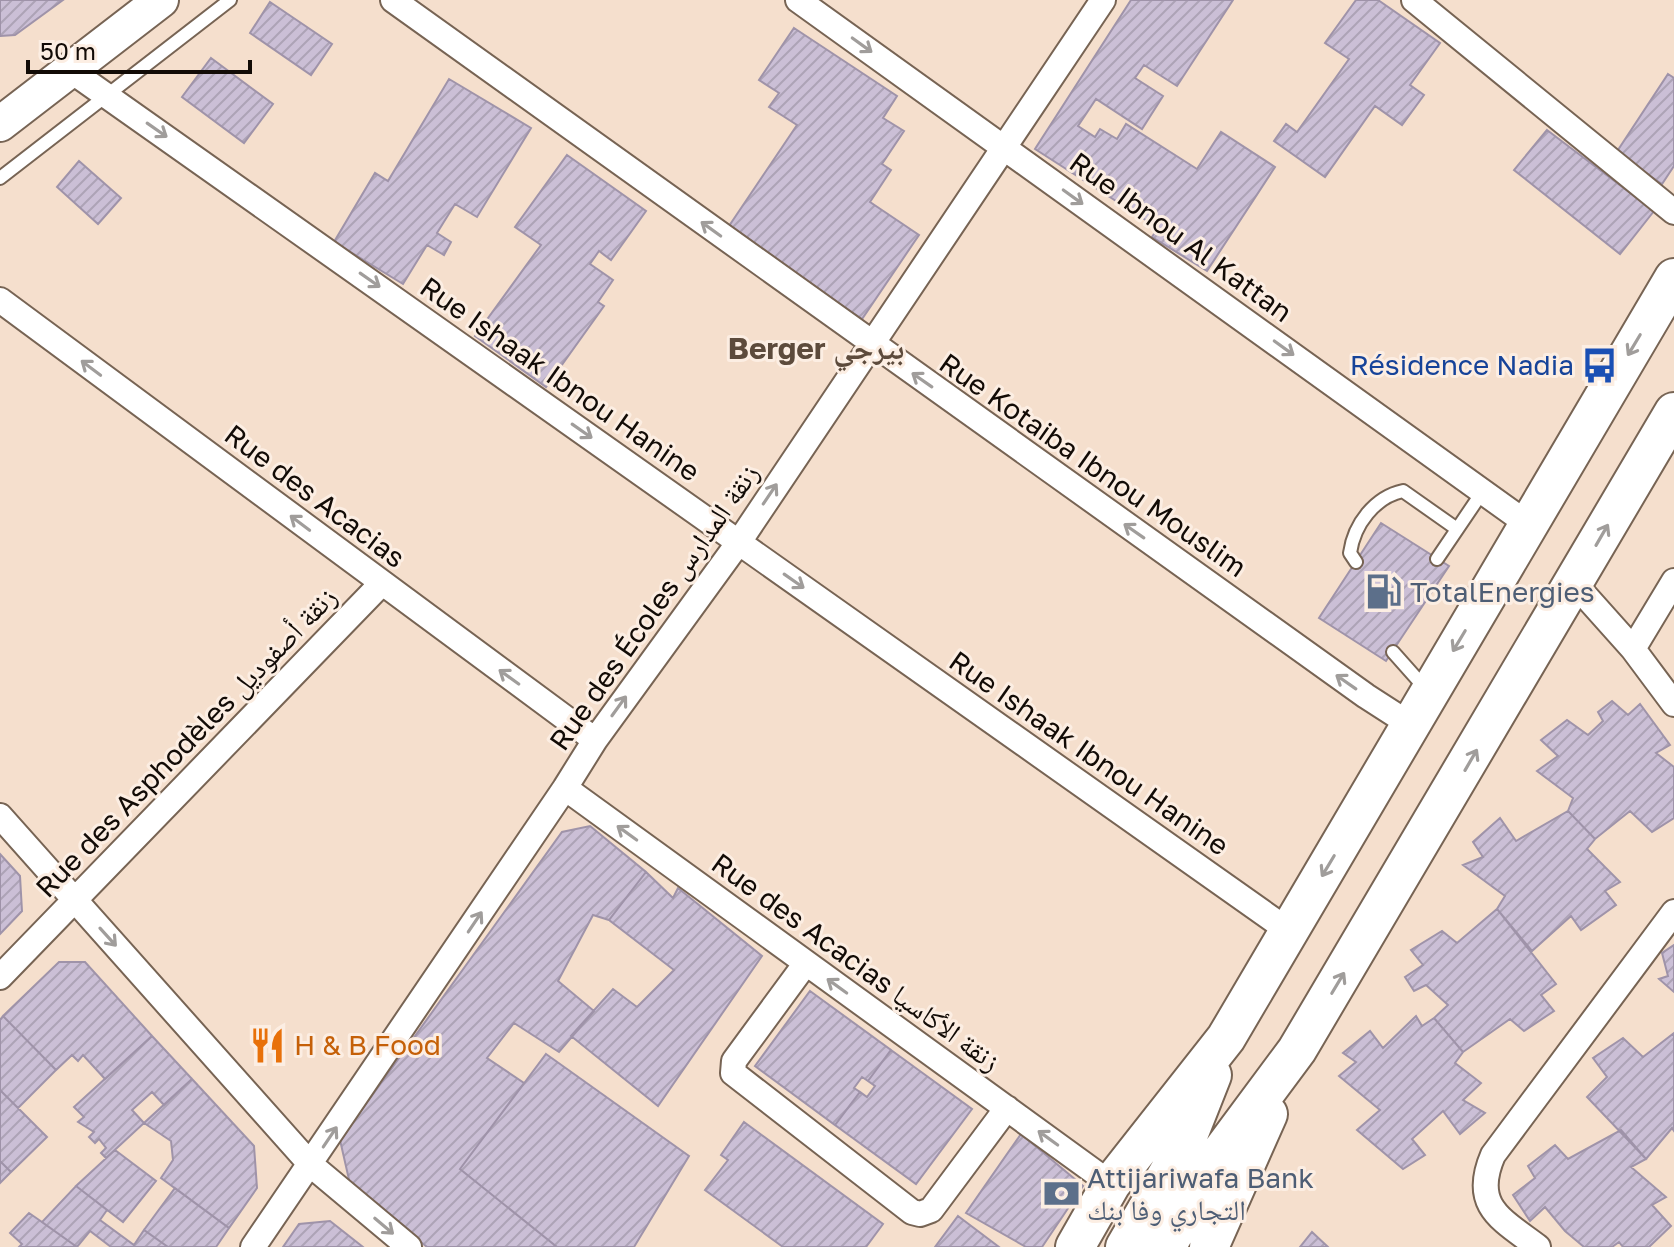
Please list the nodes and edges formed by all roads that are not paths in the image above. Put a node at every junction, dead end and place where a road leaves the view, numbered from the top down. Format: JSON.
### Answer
{"nodes":[{"id":1,"x":161,"y":0,"type":"edge"},
{"id":2,"x":230,"y":0,"type":"edge"},
{"id":3,"x":393,"y":0,"type":"edge"},
{"id":4,"x":798,"y":0,"type":"edge"},
{"id":5,"x":1103,"y":0,"type":"edge"},
{"id":6,"x":1414,"y":0,"type":"edge"},
{"id":7,"x":70,"y":70,"type":"junction"},
{"id":8,"x":108,"y":95,"type":"junction"},
{"id":9,"x":3,"y":116,"type":"edge"},
{"id":10,"x":1005,"y":148,"type":"junction"},
{"id":11,"x":0,"y":178,"type":"edge"},
{"id":12,"x":1674,"y":212,"type":"edge"},
{"id":13,"x":1674,"y":278,"type":"edge"},
{"id":14,"x":0,"y":300,"type":"edge"},
{"id":15,"x":871,"y":344,"type":"junction"},
{"id":16,"x":1674,"y":412,"type":"edge"},
{"id":17,"x":1483,"y":491,"type":"junction"},
{"id":18,"x":1529,"y":525,"type":"junction"},
{"id":19,"x":1457,"y":529,"type":"junction"},
{"id":20,"x":739,"y":542,"type":"junction"},
{"id":21,"x":1437,"y":559,"type":"dead end"},
{"id":22,"x":1356,"y":562,"type":"dead end"},
{"id":23,"x":1674,"y":581,"type":"edge"},
{"id":24,"x":382,"y":583,"type":"junction"},
{"id":25,"x":1574,"y":583,"type":"junction"},
{"id":26,"x":1633,"y":649,"type":"junction"},
{"id":27,"x":1393,"y":652,"type":"dead end"},
{"id":28,"x":1428,"y":692,"type":"junction"},
{"id":29,"x":1674,"y":704,"type":"edge"},
{"id":30,"x":1411,"y":725,"type":"junction"},
{"id":31,"x":595,"y":740,"type":"junction"},
{"id":32,"x":565,"y":788,"type":"junction"},
{"id":33,"x":0,"y":816,"type":"edge"},
{"id":34,"x":75,"y":900,"type":"junction"},
{"id":35,"x":1674,"y":912,"type":"edge"},
{"id":36,"x":1289,"y":931,"type":"junction"},
{"id":37,"x":806,"y":963,"type":"junction"},
{"id":38,"x":0,"y":977,"type":"edge"},
{"id":39,"x":1226,"y":1038,"type":"junction"},
{"id":40,"x":1297,"y":1050,"type":"junction"},
{"id":41,"x":1007,"y":1108,"type":"junction"},
{"id":42,"x":311,"y":1165,"type":"junction"},
{"id":43,"x":1111,"y":1184,"type":"junction"},
{"id":44,"x":253,"y":1247,"type":"edge"},
{"id":45,"x":409,"y":1247,"type":"edge"},
{"id":46,"x":1075,"y":1247,"type":"edge"},
{"id":47,"x":1125,"y":1247,"type":"edge"},
{"id":48,"x":1166,"y":1247,"type":"edge"},
{"id":49,"x":1209,"y":1247,"type":"edge"},
{"id":50,"x":1538,"y":1247,"type":"edge"}],
"edges":[{"from":1,"to":7,"type":"main road"},
{"from":2,"to":8,"type":"lane"},
{"from":15,"to":3,"type":"street","name":"Rue Kotaiba Ibnou Mouslim","one_way":true},
{"from":4,"to":10,"type":"street","name":"Rue Ibnou Al Kattan","one_way":true},
{"from":5,"to":10,"type":"street","name":"Rue des Écoles زنقة المدارس"},
{"from":6,"to":12,"type":"street"},
{"from":7,"to":8,"type":"street","name":"Rue Ishaak Ibnou Hanine"},
{"from":7,"to":9,"type":"main road"},
{"from":8,"to":11,"type":"lane"},
{"from":8,"to":20,"type":"street","name":"Rue Ishaak Ibnou Hanine","one_way":true},
{"from":10,"to":15,"type":"street","name":"Rue des Écoles زنقة المدارس"},
{"from":10,"to":17,"type":"street","name":"Rue Ibnou Al Kattan","one_way":true},
{"from":13,"to":18,"type":"main road","one_way":true},
{"from":24,"to":14,"type":"street","name":"Rue des Acacias","one_way":true},
{"from":20,"to":15,"type":"street","name":"Rue des Écoles زنقة المدارس","one_way":true},
{"from":30,"to":15,"type":"street","name":"Rue Kotaiba Ibnou Mouslim","one_way":true},
{"from":25,"to":16,"type":"main road","one_way":true},
{"from":17,"to":18,"type":"street","name":"Rue Ibnou Al Kattan"},
{"from":17,"to":19,"type":"lane"},
{"from":18,"to":28,"type":"main road","one_way":true},
{"from":19,"to":21,"type":"lane"},
{"from":19,"to":22,"type":"lane"},
{"from":31,"to":20,"type":"street","name":"Rue des Écoles زنقة المدارس","one_way":true},
{"from":20,"to":36,"type":"street","name":"Rue Ishaak Ibnou Hanine","one_way":true},
{"from":23,"to":26,"type":"street"},
{"from":31,"to":24,"type":"street","name":"Rue des Acacias","one_way":true},
{"from":24,"to":34,"type":"street","name":"Rue des Asphodèles زنقة أصفوديل"},
{"from":25,"to":26,"type":"street"},
{"from":40,"to":25,"type":"main road","one_way":true},
{"from":26,"to":29,"type":"street"},
{"from":27,"to":28,"type":"lane"},
{"from":28,"to":30,"type":"main road"},
{"from":30,"to":36,"type":"main road","one_way":true},
{"from":31,"to":32,"type":"street","name":"Rue des Écoles زنقة المدارس"},
{"from":37,"to":32,"type":"street","name":"Rue des Acacias زنقة الأكاسيا","one_way":true},
{"from":42,"to":32,"type":"street","name":"Rue des Écoles زنقة المدارس","one_way":true},
{"from":33,"to":34,"type":"street"},
{"from":34,"to":38,"type":"street","name":"Rue des Asphodèles زنقة أصفوديل"},
{"from":34,"to":42,"type":"street","one_way":true},
{"from":35,"to":50,"type":"street"},
{"from":36,"to":39,"type":"main road"},
{"from":41,"to":37,"type":"street","name":"Rue des Acacias زنقة الأكاسيا","one_way":true},
{"from":37,"to":41,"type":"street"},
{"from":39,"to":43,"type":"main road"},
{"from":39,"to":47,"type":"main road"},
{"from":40,"to":48,"type":"main road"},
{"from":40,"to":49,"type":"main road"},
{"from":43,"to":41,"type":"street","name":"Rue des Acacias زنقة الأكاسيا","one_way":true},
{"from":42,"to":44,"type":"street","name":"Rue des Écoles زنقة المدارس"},
{"from":42,"to":45,"type":"street","one_way":true},
{"from":43,"to":46,"type":"main road"}]}
